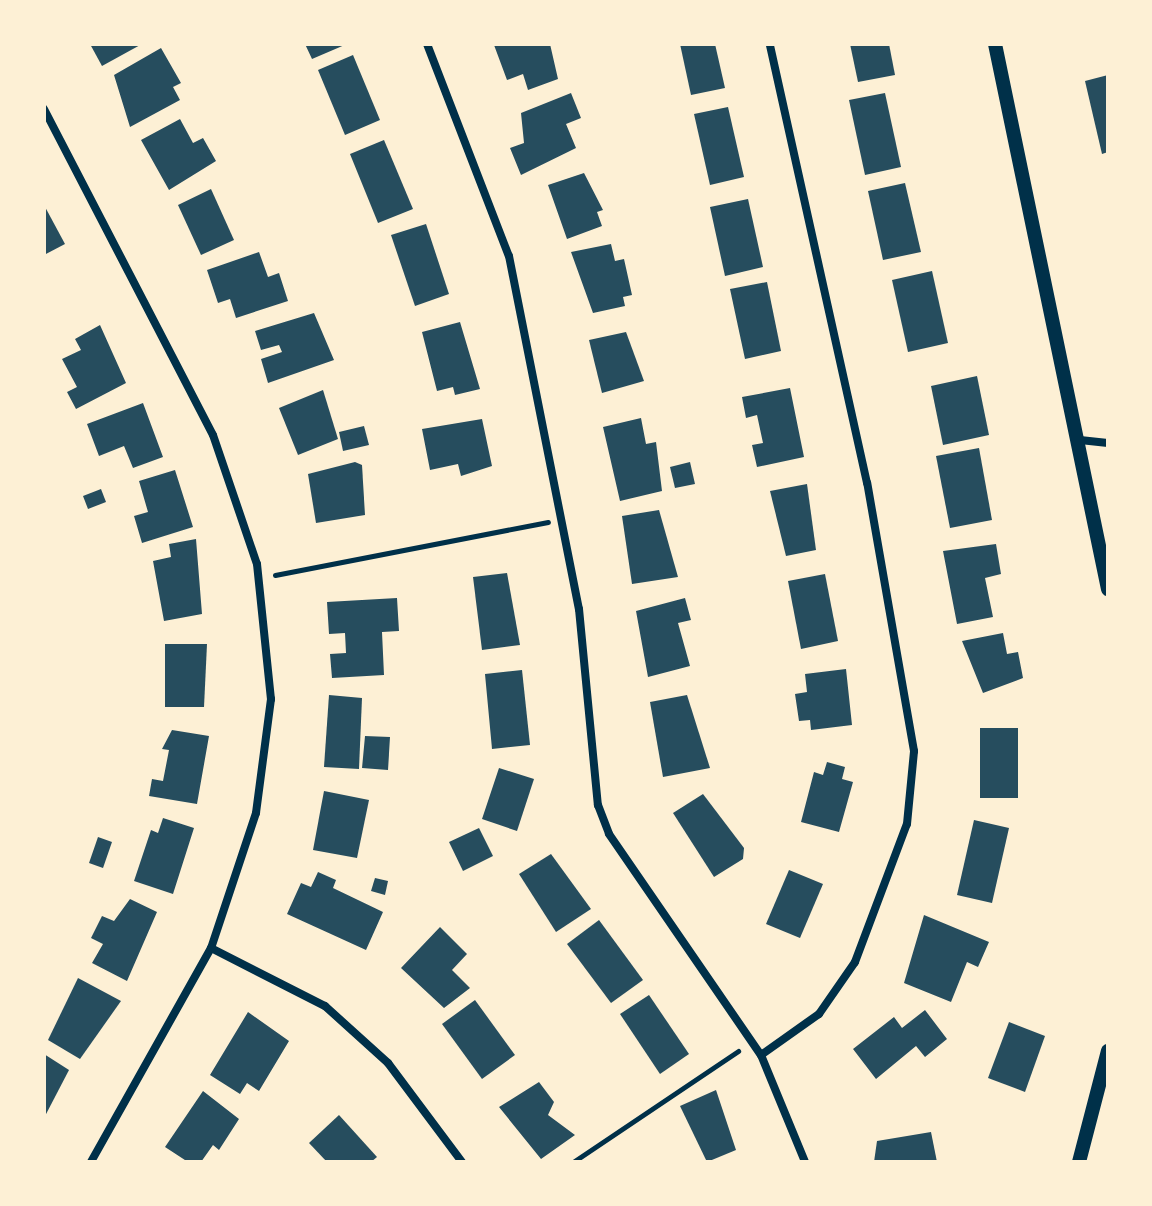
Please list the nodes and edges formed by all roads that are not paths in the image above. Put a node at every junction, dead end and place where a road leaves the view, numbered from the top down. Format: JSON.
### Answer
{"nodes":[{"id":1,"x":427,"y":44,"type":"edge"},
{"id":2,"x":770,"y":44,"type":"edge"},
{"id":3,"x":995,"y":44,"type":"edge"},
{"id":4,"x":44,"y":109,"type":"edge"},
{"id":5,"x":1080,"y":440,"type":"junction"},
{"id":6,"x":1108,"y":443,"type":"edge"},
{"id":7,"x":1108,"y":589,"type":"edge"},
{"id":8,"x":211,"y":948,"type":"junction"},
{"id":9,"x":1108,"y":1051,"type":"edge"},
{"id":10,"x":761,"y":1055,"type":"junction"},
{"id":11,"x":91,"y":1162,"type":"edge"},
{"id":12,"x":462,"y":1162,"type":"edge"},
{"id":13,"x":805,"y":1162,"type":"edge"},
{"id":14,"x":1079,"y":1162,"type":"edge"}],
"edges":[{"from":1,"to":10,"type":"street"},
{"from":2,"to":10,"type":"street"},
{"from":3,"to":5,"type":"street"},
{"from":4,"to":8,"type":"street"},
{"from":5,"to":6,"type":"street"},
{"from":5,"to":7,"type":"street"},
{"from":8,"to":11,"type":"street"},
{"from":8,"to":12,"type":"street"},
{"from":9,"to":14,"type":"street"},
{"from":10,"to":13,"type":"street"}]}
